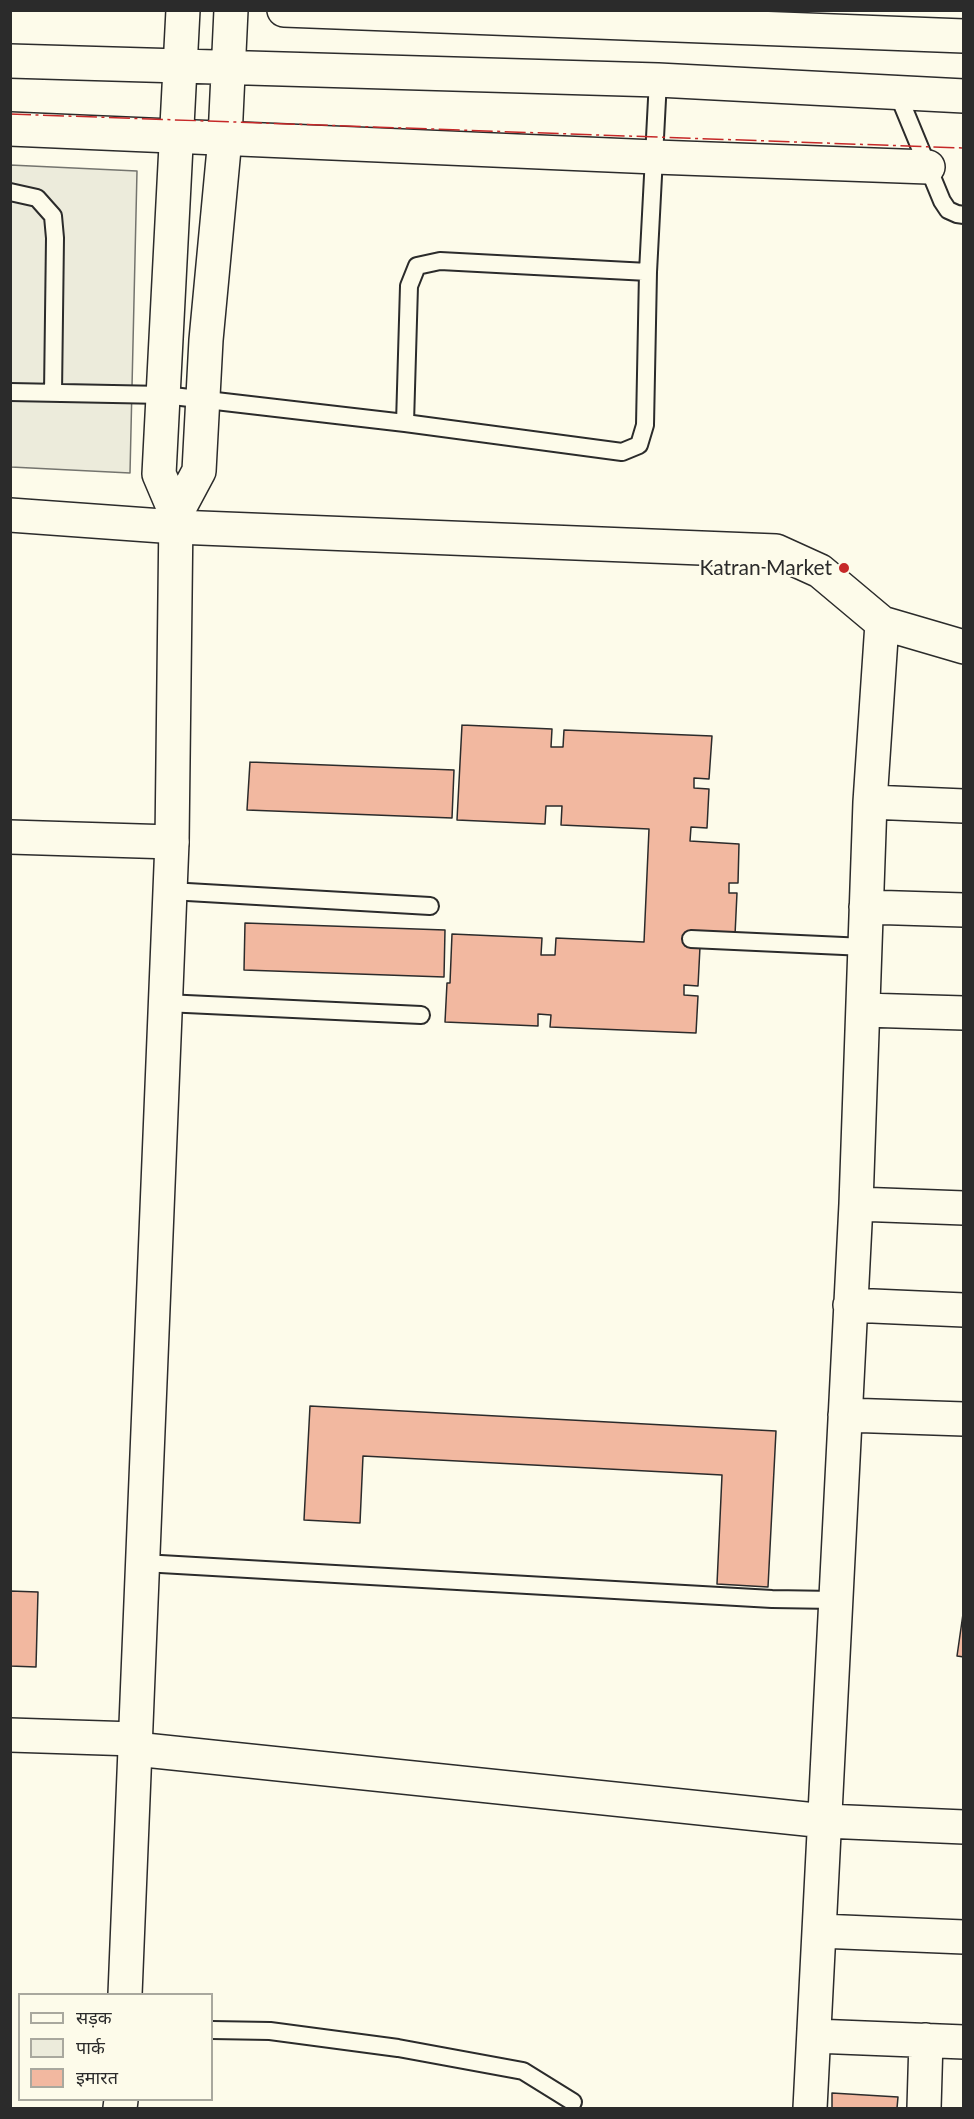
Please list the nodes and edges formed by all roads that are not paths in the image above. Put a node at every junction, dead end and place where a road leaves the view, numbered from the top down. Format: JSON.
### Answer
{"nodes":[{"id":1,"x":183,"y":10,"type":"edge"},
{"id":2,"x":231,"y":10,"type":"edge"},
{"id":3,"x":284,"y":10,"type":"edge"},
{"id":4,"x":963,"y":36,"type":"edge"},
{"id":5,"x":10,"y":61,"type":"edge"},
{"id":6,"x":180,"y":65,"type":"junction"},
{"id":7,"x":229,"y":69,"type":"junction"},
{"id":8,"x":658,"y":80,"type":"junction"},
{"id":9,"x":897,"y":92,"type":"junction"},
{"id":10,"x":963,"y":96,"type":"edge"},
{"id":11,"x":10,"y":129,"type":"edge"},
{"id":12,"x":178,"y":138,"type":"junction"},
{"id":13,"x":225,"y":138,"type":"junction"},
{"id":14,"x":655,"y":158,"type":"junction"},
{"id":15,"x":928,"y":167,"type":"junction"},
{"id":16,"x":10,"y":192,"type":"edge"},
{"id":17,"x":963,"y":214,"type":"edge"},
{"id":18,"x":648,"y":272,"type":"junction"},
{"id":19,"x":10,"y":392,"type":"edge"},
{"id":20,"x":53,"y":393,"type":"junction"},
{"id":21,"x":164,"y":395,"type":"junction"},
{"id":22,"x":203,"y":399,"type":"junction"},
{"id":23,"x":405,"y":423,"type":"junction"},
{"id":24,"x":10,"y":515,"type":"edge"},
{"id":25,"x":176,"y":521,"type":"junction"},
{"id":26,"x":882,"y":623,"type":"junction"},
{"id":27,"x":963,"y":647,"type":"edge"},
{"id":28,"x":870,"y":802,"type":"junction"},
{"id":29,"x":963,"y":806,"type":"edge"},
{"id":30,"x":10,"y":837,"type":"edge"},
{"id":31,"x":172,"y":842,"type":"junction"},
{"id":32,"x":170,"y":891,"type":"junction"},
{"id":33,"x":430,"y":906,"type":"dead end"},
{"id":34,"x":866,"y":906,"type":"junction"},
{"id":35,"x":963,"y":910,"type":"edge"},
{"id":36,"x":691,"y":939,"type":"dead end"},
{"id":37,"x":865,"y":947,"type":"junction"},
{"id":38,"x":165,"y":1003,"type":"junction"},
{"id":39,"x":863,"y":1010,"type":"junction"},
{"id":40,"x":963,"y":1014,"type":"edge"},
{"id":41,"x":421,"y":1015,"type":"dead end"},
{"id":42,"x":856,"y":1204,"type":"junction"},
{"id":43,"x":963,"y":1208,"type":"edge"},
{"id":44,"x":850,"y":1305,"type":"junction"},
{"id":45,"x":963,"y":1310,"type":"edge"},
{"id":46,"x":845,"y":1415,"type":"junction"},
{"id":47,"x":963,"y":1419,"type":"edge"},
{"id":48,"x":143,"y":1563,"type":"junction"},
{"id":49,"x":835,"y":1600,"type":"junction"},
{"id":50,"x":10,"y":1735,"type":"edge"},
{"id":51,"x":135,"y":1744,"type":"junction"},
{"id":52,"x":825,"y":1821,"type":"junction"},
{"id":53,"x":963,"y":1827,"type":"edge"},
{"id":54,"x":819,"y":1931,"type":"junction"},
{"id":55,"x":963,"y":1937,"type":"edge"},
{"id":56,"x":125,"y":1993,"type":"edge"},
{"id":57,"x":213,"y":2030,"type":"edge"},
{"id":58,"x":814,"y":2036,"type":"junction"},
{"id":59,"x":926,"y":2040,"type":"junction"},
{"id":60,"x":963,"y":2042,"type":"edge"},
{"id":61,"x":573,"y":2102,"type":"dead end"},
{"id":62,"x":810,"y":2109,"type":"edge"},
{"id":63,"x":924,"y":2109,"type":"edge"}],
"edges":[{"from":1,"to":6,"type":"street"},
{"from":2,"to":7,"type":"street"},
{"from":3,"to":4,"type":"street"},
{"from":5,"to":6,"type":"street"},
{"from":6,"to":7,"type":"street"},
{"from":6,"to":12,"type":"street"},
{"from":7,"to":8,"type":"street"},
{"from":7,"to":13,"type":"street"},
{"from":8,"to":9,"type":"street"},
{"from":8,"to":14,"type":"lane"},
{"from":9,"to":10,"type":"street"},
{"from":9,"to":15,"type":"lane"},
{"from":11,"to":12,"type":"street"},
{"from":12,"to":13,"type":"street"},
{"from":12,"to":21,"type":"street"},
{"from":13,"to":14,"type":"street"},
{"from":13,"to":22,"type":"street"},
{"from":14,"to":15,"type":"street"},
{"from":14,"to":18,"type":"lane"},
{"from":15,"to":17,"type":"lane"},
{"from":16,"to":20,"type":"lane"},
{"from":18,"to":23,"type":"lane"},
{"from":18,"to":23,"type":"lane"},
{"from":19,"to":20,"type":"lane"},
{"from":20,"to":21,"type":"lane"},
{"from":21,"to":22,"type":"lane"},
{"from":21,"to":25,"type":"street"},
{"from":22,"to":23,"type":"lane"},
{"from":22,"to":25,"type":"street"},
{"from":24,"to":25,"type":"street"},
{"from":25,"to":26,"type":"street"},
{"from":25,"to":31,"type":"street"},
{"from":26,"to":27,"type":"street"},
{"from":26,"to":28,"type":"street"},
{"from":28,"to":29,"type":"street"},
{"from":28,"to":34,"type":"street"},
{"from":30,"to":31,"type":"street"},
{"from":31,"to":32,"type":"street"},
{"from":32,"to":33,"type":"lane"},
{"from":32,"to":38,"type":"street"},
{"from":34,"to":35,"type":"street"},
{"from":34,"to":37,"type":"street"},
{"from":36,"to":37,"type":"lane"},
{"from":37,"to":39,"type":"street"},
{"from":38,"to":41,"type":"lane"},
{"from":38,"to":48,"type":"street"},
{"from":39,"to":40,"type":"street"},
{"from":39,"to":42,"type":"street"},
{"from":42,"to":43,"type":"street"},
{"from":42,"to":44,"type":"street"},
{"from":44,"to":45,"type":"street"},
{"from":44,"to":46,"type":"street"},
{"from":46,"to":47,"type":"street"},
{"from":46,"to":49,"type":"street"},
{"from":48,"to":49,"type":"lane"},
{"from":48,"to":51,"type":"street"},
{"from":49,"to":52,"type":"street"},
{"from":50,"to":51,"type":"street"},
{"from":51,"to":52,"type":"street"},
{"from":51,"to":56,"type":"street"},
{"from":52,"to":53,"type":"street"},
{"from":52,"to":54,"type":"street"},
{"from":54,"to":55,"type":"street"},
{"from":54,"to":58,"type":"street"},
{"from":57,"to":61,"type":"lane"},
{"from":58,"to":59,"type":"street"},
{"from":58,"to":62,"type":"street"},
{"from":59,"to":60,"type":"street"},
{"from":59,"to":63,"type":"street"}]}
